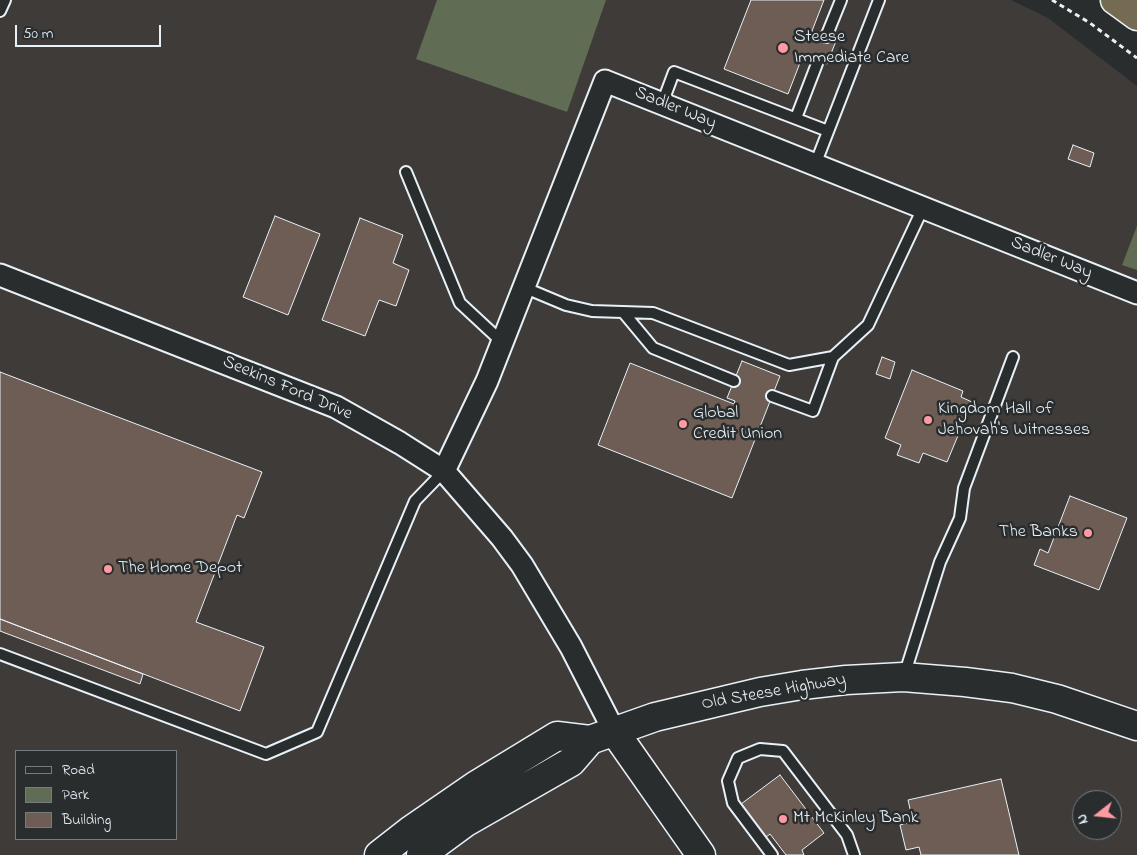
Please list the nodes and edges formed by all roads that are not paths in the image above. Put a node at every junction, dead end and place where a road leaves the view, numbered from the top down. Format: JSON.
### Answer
{"nodes":[{"id":1,"x":5,"y":0,"type":"edge"},
{"id":2,"x":840,"y":0,"type":"edge"},
{"id":3,"x":879,"y":0,"type":"edge"},
{"id":4,"x":1115,"y":0,"type":"edge"},
{"id":5,"x":0,"y":11,"type":"edge"},
{"id":6,"x":1137,"y":16,"type":"edge"},
{"id":7,"x":826,"y":37,"type":"dead end"},
{"id":8,"x":818,"y":61,"type":"dead end"},
{"id":9,"x":662,"y":104,"type":"junction"},
{"id":10,"x":796,"y":118,"type":"junction"},
{"id":11,"x":828,"y":131,"type":"junction"},
{"id":12,"x":815,"y":165,"type":"junction"},
{"id":13,"x":406,"y":172,"type":"dead end"},
{"id":14,"x":923,"y":208,"type":"junction"},
{"id":15,"x":0,"y":275,"type":"edge"},
{"id":16,"x":523,"y":287,"type":"junction"},
{"id":17,"x":1137,"y":293,"type":"edge"},
{"id":18,"x":623,"y":312,"type":"junction"},
{"id":19,"x":502,"y":342,"type":"junction"},
{"id":20,"x":833,"y":357,"type":"junction"},
{"id":21,"x":1013,"y":357,"type":"dead end"},
{"id":22,"x":734,"y":381,"type":"dead end"},
{"id":23,"x":772,"y":396,"type":"dead end"},
{"id":24,"x":444,"y":471,"type":"junction"},
{"id":25,"x":0,"y":654,"type":"edge"},
{"id":26,"x":904,"y":677,"type":"junction"},
{"id":27,"x":1137,"y":726,"type":"edge"},
{"id":28,"x":602,"y":735,"type":"junction"},
{"id":29,"x":379,"y":855,"type":"edge"},
{"id":30,"x":422,"y":855,"type":"edge"},
{"id":31,"x":701,"y":855,"type":"edge"},
{"id":32,"x":772,"y":855,"type":"edge"},
{"id":33,"x":854,"y":855,"type":"edge"}],
"edges":[{"from":1,"to":5,"type":"lane"},
{"from":2,"to":7,"type":"lane"},
{"from":3,"to":11,"type":"lane"},
{"from":4,"to":6,"type":"highway"},
{"from":8,"to":10,"type":"lane"},
{"from":9,"to":10,"type":"lane"},
{"from":9,"to":12,"type":"street","name":"Sadler Way"},
{"from":9,"to":16,"type":"street","name":"Sadler Way"},
{"from":10,"to":11,"type":"lane"},
{"from":11,"to":12,"type":"lane"},
{"from":12,"to":14,"type":"street","name":"Sadler Way"},
{"from":13,"to":19,"type":"lane"},
{"from":14,"to":17,"type":"street","name":"Sadler Way"},
{"from":14,"to":20,"type":"lane"},
{"from":15,"to":24,"type":"street","name":"Seekins Ford Drive"},
{"from":16,"to":18,"type":"lane"},
{"from":16,"to":19,"type":"street","name":"Sadler Way"},
{"from":18,"to":20,"type":"lane"},
{"from":18,"to":22,"type":"lane"},
{"from":19,"to":24,"type":"street","name":"Sadler Way"},
{"from":20,"to":23,"type":"lane"},
{"from":21,"to":26,"type":"lane"},
{"from":24,"to":25,"type":"lane"},
{"from":24,"to":28,"type":"street","name":"Seekins Ford Drive"},
{"from":26,"to":27,"type":"main road","name":"Old Steese Highway"},
{"from":26,"to":28,"type":"main road","name":"Old Steese Highway"},
{"from":28,"to":29,"type":"main road","name":"Old Steese Highway"},
{"from":28,"to":30,"type":"main road"},
{"from":28,"to":31,"type":"main road"},
{"from":32,"to":33,"type":"lane"}]}
